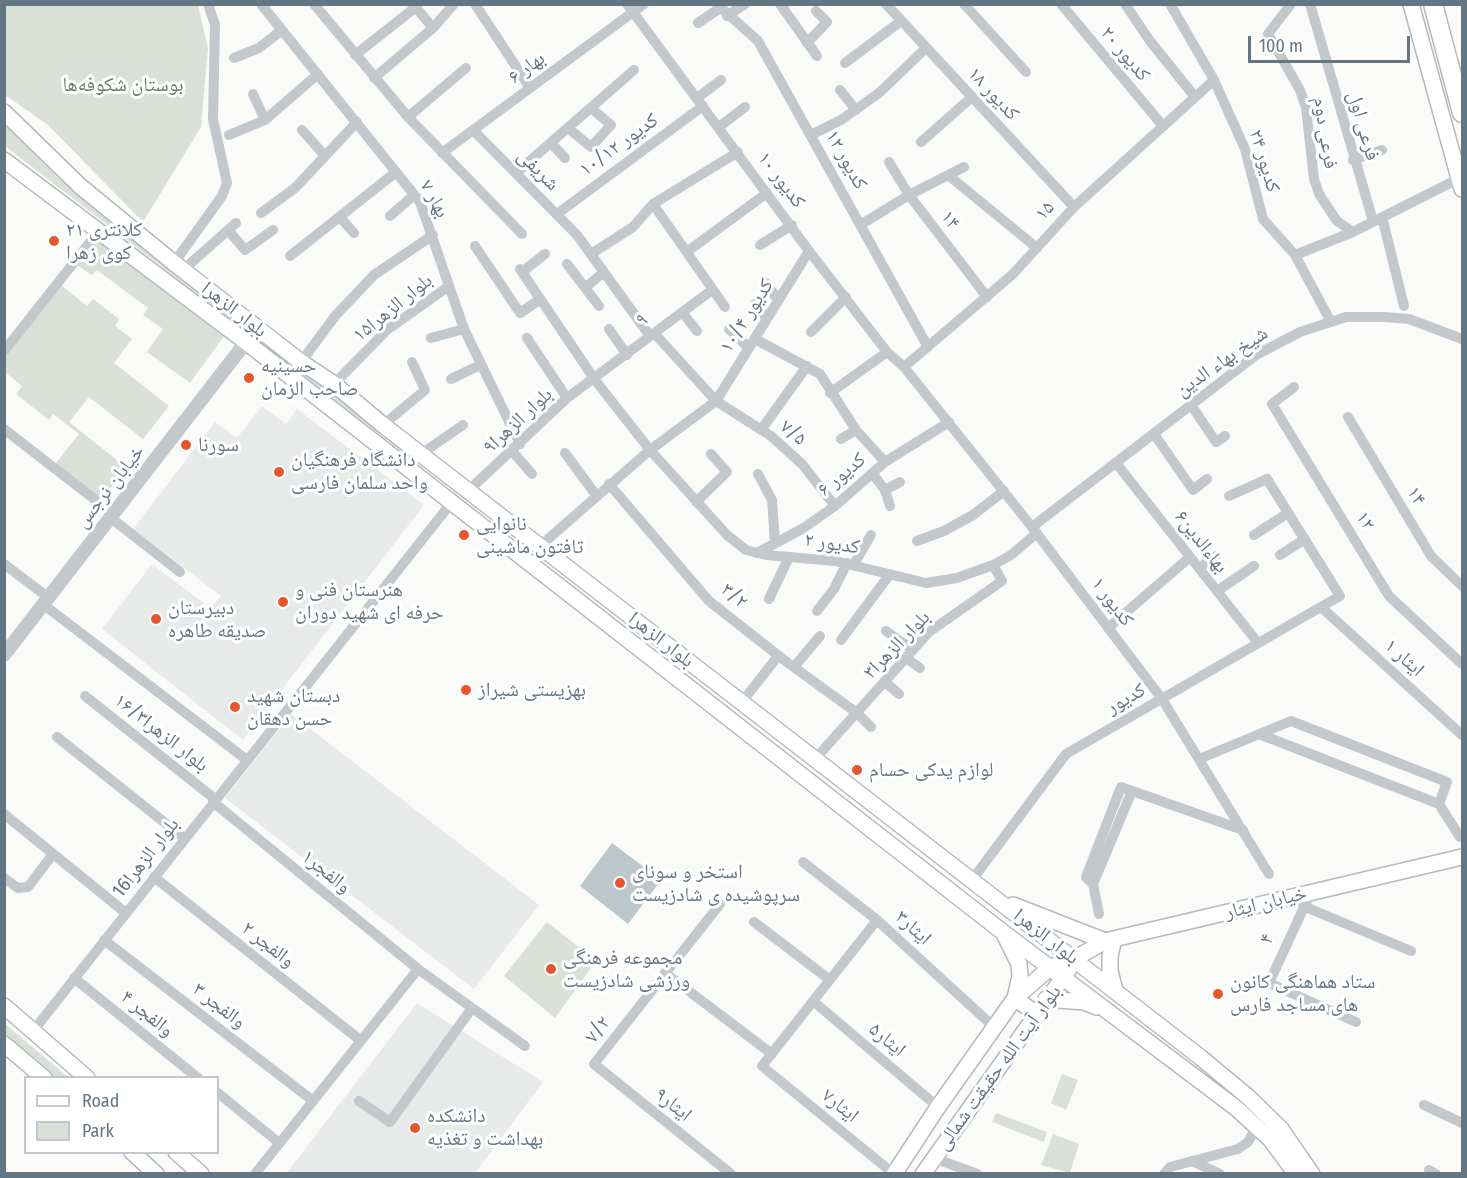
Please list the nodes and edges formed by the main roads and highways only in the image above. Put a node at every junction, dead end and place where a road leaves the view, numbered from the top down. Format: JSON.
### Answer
{"nodes":[{"id":1,"x":1411,"y":4,"type":"edge"},
{"id":2,"x":1433,"y":4,"type":"edge"},
{"id":3,"x":1462,"y":113,"type":"edge"},
{"id":4,"x":7,"y":115,"type":"edge"},
{"id":5,"x":6,"y":164,"type":"edge"},
{"id":6,"x":1461,"y":184,"type":"edge"},
{"id":7,"x":417,"y":451,"type":"junction"},
{"id":8,"x":400,"y":462,"type":"junction"},
{"id":9,"x":900,"y":824,"type":"junction"},
{"id":10,"x":884,"y":840,"type":"junction"},
{"id":11,"x":1462,"y":857,"type":"edge"},
{"id":12,"x":996,"y":899,"type":"junction"},
{"id":13,"x":1004,"y":933,"type":"junction"},
{"id":14,"x":1110,"y":940,"type":"junction"},
{"id":15,"x":1074,"y":959,"type":"junction"},
{"id":16,"x":1051,"y":966,"type":"junction"},
{"id":17,"x":1065,"y":978,"type":"junction"},
{"id":18,"x":1115,"y":991,"type":"junction"},
{"id":19,"x":1015,"y":998,"type":"junction"},
{"id":20,"x":1047,"y":999,"type":"junction"},
{"id":21,"x":4,"y":1006,"type":"edge"},
{"id":22,"x":1107,"y":1010,"type":"junction"},
{"id":23,"x":1036,"y":1014,"type":"junction"},
{"id":24,"x":4,"y":1044,"type":"edge"},
{"id":25,"x":43,"y":1076,"type":"edge"},
{"id":26,"x":86,"y":1076,"type":"edge"},
{"id":27,"x":134,"y":1154,"type":"edge"},
{"id":28,"x":178,"y":1154,"type":"edge"},
{"id":29,"x":156,"y":1173,"type":"edge"},
{"id":30,"x":201,"y":1173,"type":"edge"},
{"id":31,"x":894,"y":1173,"type":"edge"},
{"id":32,"x":923,"y":1173,"type":"edge"},
{"id":33,"x":1296,"y":1173,"type":"edge"},
{"id":34,"x":1312,"y":1173,"type":"edge"}],
"edges":[{"from":1,"to":6,"type":"main road"},
{"from":2,"to":3,"type":"main road"},
{"from":4,"to":7,"type":"main road","name":"بلوار الزهرا"},
{"from":5,"to":8,"type":"main road","name":"بلوار الزهرا"},
{"from":7,"to":8,"type":"main road"},
{"from":7,"to":9,"type":"main road","name":"بلوار الزهرا"},
{"from":8,"to":10,"type":"main road","name":"بلوار الزهرا"},
{"from":9,"to":10,"type":"main road"},
{"from":9,"to":12,"type":"main road","name":"بلوار الزهرا"},
{"from":10,"to":13,"type":"main road","name":"بلوار الزهرا"},
{"from":11,"to":14,"type":"main road","name":"خیابان ایثار"},
{"from":12,"to":14,"type":"main road"},
{"from":12,"to":15,"type":"main road","name":"بلوار الزهرا"},
{"from":13,"to":16,"type":"main road","name":"بلوار الزهرا"},
{"from":13,"to":19,"type":"main road"},
{"from":14,"to":15,"type":"main road","name":"خیابان ایثار"},
{"from":14,"to":18,"type":"main road"},
{"from":15,"to":16,"type":"main road","name":"بلوار آیت الله حقیقت شمالی"},
{"from":15,"to":17,"type":"main road","name":"بلوار آیت الله حقیقت شمالی"},
{"from":15,"to":18,"type":"main road","name":"بلوار الزهرا"},
{"from":16,"to":17,"type":"main road","name":"بلوار الزهرا"},
{"from":16,"to":19,"type":"main road","name":"بلوار آیت الله حقیقت شمالی"},
{"from":17,"to":20,"type":"main road","name":"بلوار آیت الله حقیقت شمالی"},
{"from":17,"to":22,"type":"main road","name":"بلوار الزهرا"},
{"from":18,"to":34,"type":"main road","name":"بلوار الزهرا"},
{"from":19,"to":23,"type":"main road"},
{"from":19,"to":31,"type":"main road","name":"بلوار آیت الله حقیقت شمالی"},
{"from":20,"to":22,"type":"main road"},
{"from":20,"to":23,"type":"main road","name":"بلوار آیت الله حقیقت شمالی"},
{"from":21,"to":26,"type":"main road"},
{"from":22,"to":33,"type":"main road","name":"بلوار الزهرا"},
{"from":23,"to":32,"type":"main road","name":"بلوار آیت الله حقیقت شمالی"},
{"from":24,"to":25,"type":"main road"},
{"from":27,"to":29,"type":"main road"},
{"from":28,"to":30,"type":"main road"}]}
